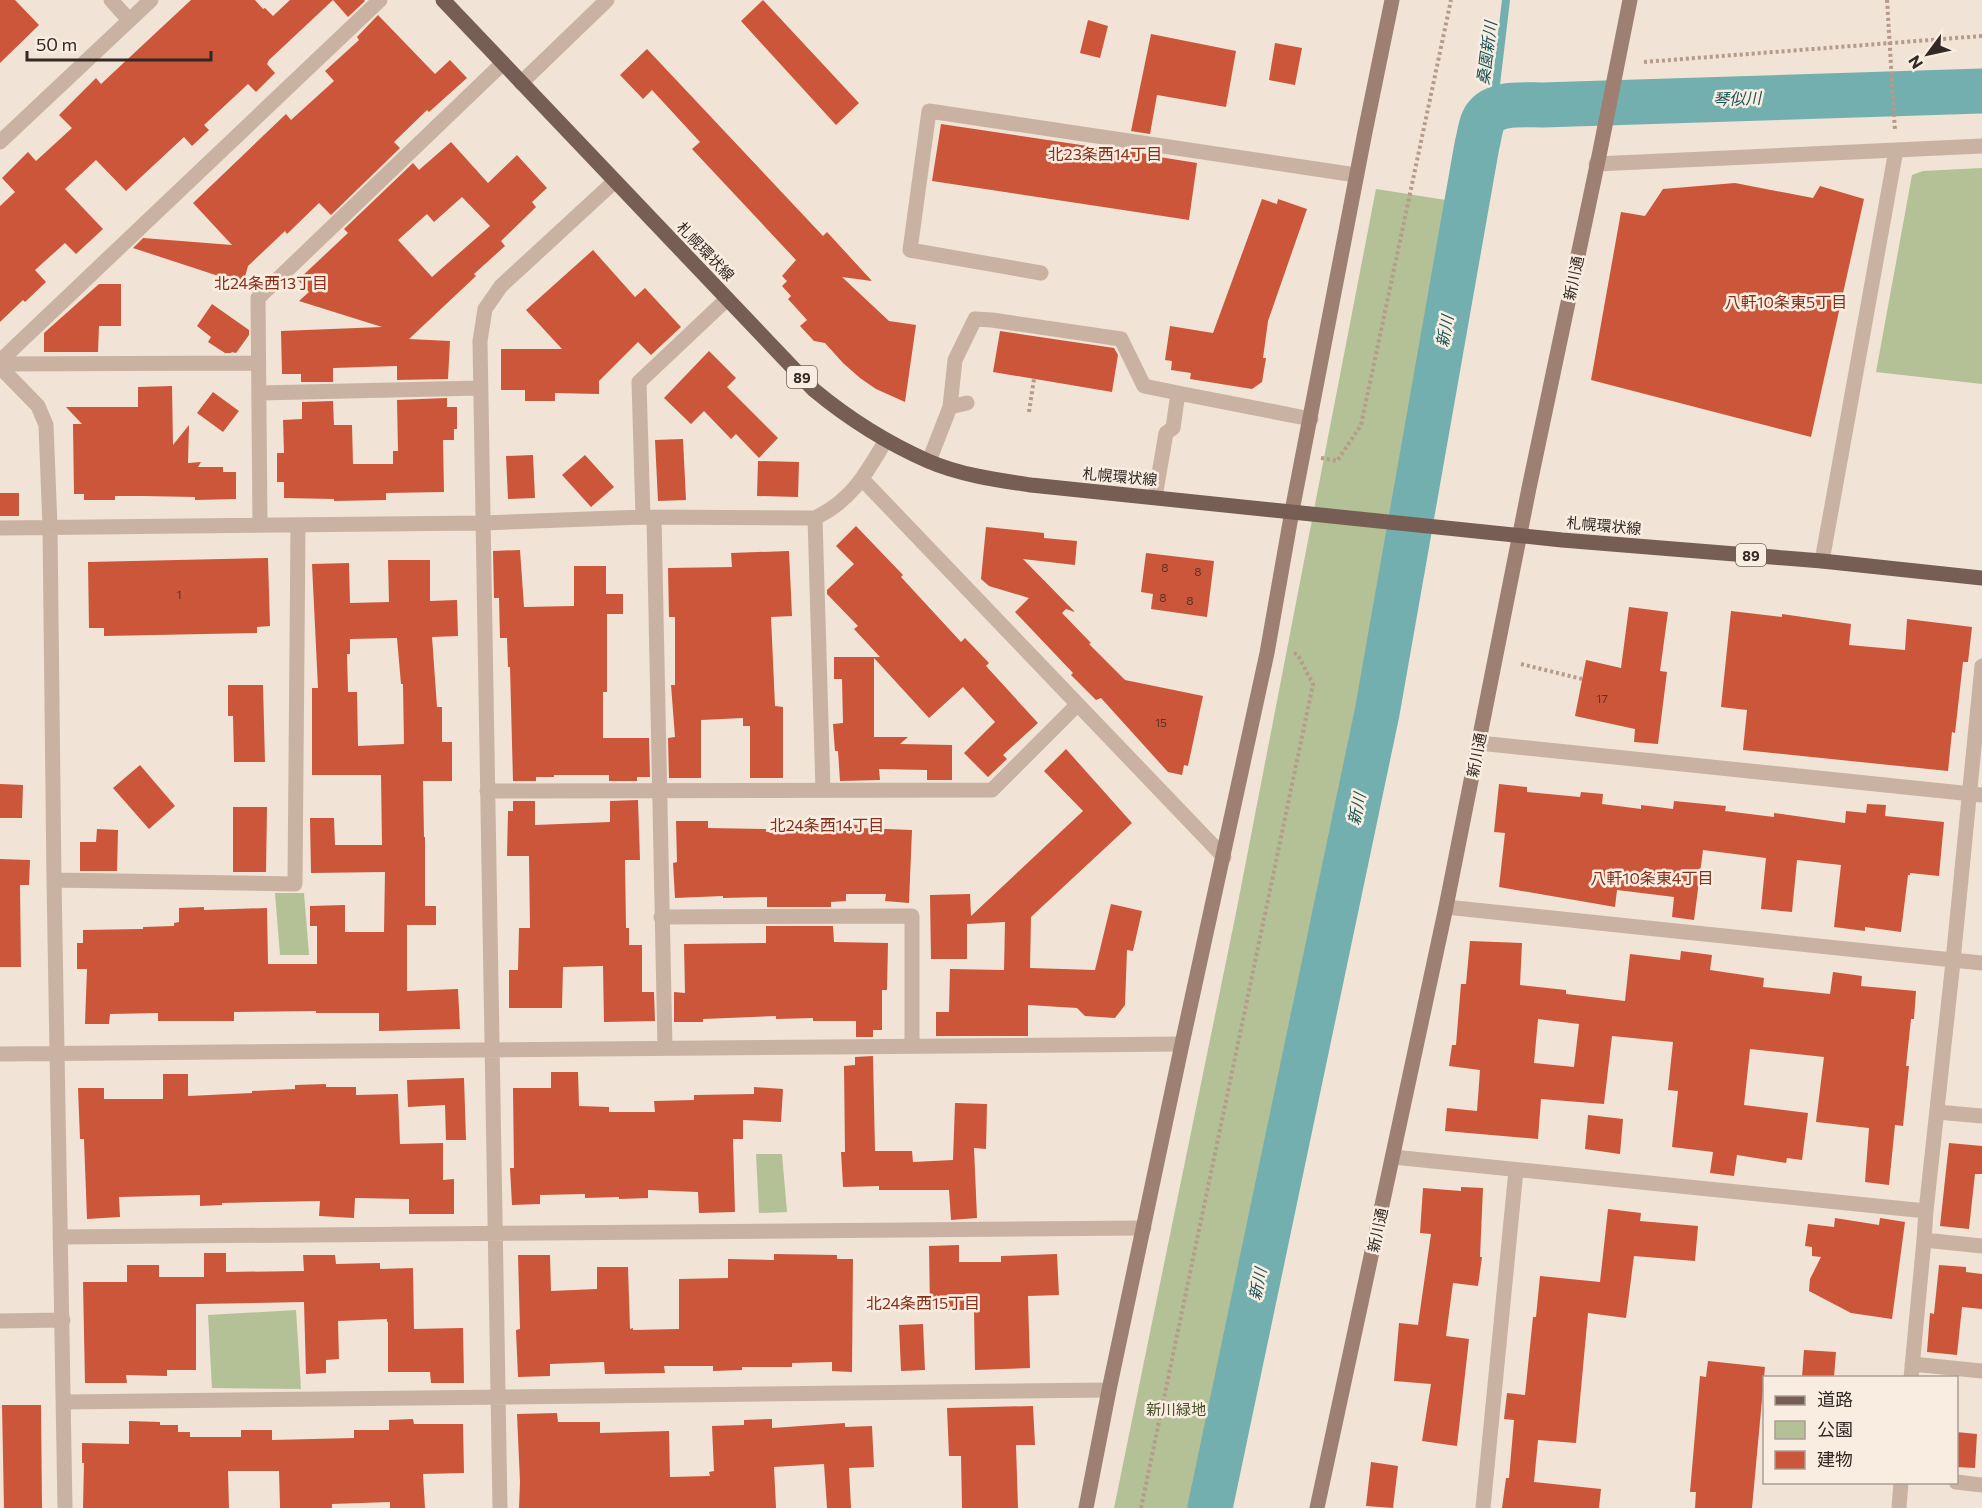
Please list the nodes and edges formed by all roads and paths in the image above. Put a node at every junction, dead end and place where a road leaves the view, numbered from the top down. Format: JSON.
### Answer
{"nodes":[{"id":1,"x":111,"y":0,"type":"edge"},
{"id":2,"x":151,"y":0,"type":"edge"},
{"id":3,"x":380,"y":0,"type":"edge"},
{"id":4,"x":443,"y":0,"type":"edge"},
{"id":5,"x":607,"y":0,"type":"edge"},
{"id":6,"x":1392,"y":0,"type":"edge"},
{"id":7,"x":1451,"y":0,"type":"edge"},
{"id":8,"x":1630,"y":0,"type":"edge"},
{"id":9,"x":1887,"y":0,"type":"edge"},
{"id":10,"x":129,"y":20,"type":"junction"},
{"id":11,"x":1982,"y":36,"type":"edge"},
{"id":12,"x":1891,"y":43,"type":"junction"},
{"id":13,"x":1644,"y":62,"type":"dead end"},
{"id":14,"x":503,"y":63,"type":"junction"},
{"id":15,"x":521,"y":83,"type":"junction"},
{"id":16,"x":1895,"y":131,"type":"dead end"},
{"id":17,"x":0,"y":142,"type":"edge"},
{"id":18,"x":1982,"y":146,"type":"edge"},
{"id":19,"x":1896,"y":150,"type":"junction"},
{"id":20,"x":1598,"y":158,"type":"junction"},
{"id":21,"x":1356,"y":175,"type":"junction"},
{"id":22,"x":615,"y":181,"type":"junction"},
{"id":23,"x":1041,"y":273,"type":"dead end"},
{"id":24,"x":727,"y":299,"type":"junction"},
{"id":25,"x":258,"y":363,"type":"junction"},
{"id":26,"x":0,"y":364,"type":"edge"},
{"id":27,"x":1034,"y":379,"type":"dead end"},
{"id":28,"x":480,"y":388,"type":"junction"},
{"id":29,"x":259,"y":393,"type":"junction"},
{"id":30,"x":1178,"y":393,"type":"junction"},
{"id":31,"x":967,"y":403,"type":"dead end"},
{"id":32,"x":950,"y":407,"type":"junction"},
{"id":33,"x":1029,"y":412,"type":"dead end"},
{"id":34,"x":1311,"y":419,"type":"junction"},
{"id":35,"x":886,"y":441,"type":"junction"},
{"id":36,"x":1304,"y":455,"type":"junction"},
{"id":37,"x":929,"y":461,"type":"junction"},
{"id":38,"x":863,"y":480,"type":"junction"},
{"id":39,"x":1155,"y":497,"type":"junction"},
{"id":40,"x":1292,"y":511,"type":"junction"},
{"id":41,"x":648,"y":517,"type":"junction"},
{"id":42,"x":815,"y":518,"type":"junction"},
{"id":43,"x":483,"y":523,"type":"junction"},
{"id":44,"x":260,"y":525,"type":"junction"},
{"id":45,"x":298,"y":525,"type":"junction"},
{"id":46,"x":50,"y":527,"type":"junction"},
{"id":47,"x":0,"y":528,"type":"edge"},
{"id":48,"x":1520,"y":535,"type":"junction"},
{"id":49,"x":1822,"y":561,"type":"junction"},
{"id":50,"x":1982,"y":578,"type":"edge"},
{"id":51,"x":1294,"y":653,"type":"dead end"},
{"id":52,"x":1521,"y":664,"type":"dead end"},
{"id":53,"x":1982,"y":666,"type":"edge"},
{"id":54,"x":1582,"y":680,"type":"dead end"},
{"id":55,"x":1077,"y":705,"type":"junction"},
{"id":56,"x":1479,"y":742,"type":"junction"},
{"id":57,"x":659,"y":790,"type":"junction"},
{"id":58,"x":823,"y":790,"type":"junction"},
{"id":59,"x":487,"y":791,"type":"junction"},
{"id":60,"x":1976,"y":795,"type":"edge"},
{"id":61,"x":1224,"y":857,"type":"junction"},
{"id":62,"x":54,"y":880,"type":"junction"},
{"id":63,"x":1446,"y":907,"type":"junction"},
{"id":64,"x":661,"y":917,"type":"junction"},
{"id":65,"x":1953,"y":959,"type":"junction"},
{"id":66,"x":1982,"y":963,"type":"edge"},
{"id":67,"x":1182,"y":1044,"type":"junction"},
{"id":68,"x":912,"y":1046,"type":"junction"},
{"id":69,"x":665,"y":1048,"type":"junction"},
{"id":70,"x":492,"y":1050,"type":"junction"},
{"id":71,"x":57,"y":1053,"type":"junction"},
{"id":72,"x":0,"y":1054,"type":"edge"},
{"id":73,"x":1937,"y":1112,"type":"junction"},
{"id":74,"x":1982,"y":1116,"type":"edge"},
{"id":75,"x":1393,"y":1158,"type":"junction"},
{"id":76,"x":1516,"y":1170,"type":"junction"},
{"id":77,"x":1926,"y":1211,"type":"junction"},
{"id":78,"x":1144,"y":1228,"type":"junction"},
{"id":79,"x":495,"y":1234,"type":"junction"},
{"id":80,"x":60,"y":1237,"type":"junction"},
{"id":81,"x":1924,"y":1240,"type":"junction"},
{"id":82,"x":1982,"y":1246,"type":"edge"},
{"id":83,"x":63,"y":1320,"type":"junction"},
{"id":84,"x":0,"y":1321,"type":"edge"},
{"id":85,"x":1911,"y":1371,"type":"edge"},
{"id":86,"x":1982,"y":1371,"type":"edge"},
{"id":87,"x":1109,"y":1390,"type":"junction"},
{"id":88,"x":498,"y":1398,"type":"junction"},
{"id":89,"x":64,"y":1402,"type":"junction"},
{"id":90,"x":1958,"y":1482,"type":"edge"},
{"id":91,"x":1901,"y":1484,"type":"edge"},
{"id":92,"x":1982,"y":1485,"type":"edge"},
{"id":93,"x":66,"y":1508,"type":"edge"},
{"id":94,"x":500,"y":1508,"type":"edge"},
{"id":95,"x":1086,"y":1508,"type":"edge"},
{"id":96,"x":1141,"y":1508,"type":"edge"},
{"id":97,"x":1317,"y":1508,"type":"edge"},
{"id":98,"x":1483,"y":1508,"type":"edge"},
{"id":99,"x":1899,"y":1508,"type":"edge"}],
"edges":[{"from":1,"to":10,"type":"street"},
{"from":2,"to":10,"type":"street"},
{"from":3,"to":26,"type":"street"},
{"from":4,"to":14,"type":"main road","name":"札幌環状線","number":"89"},
{"from":5,"to":15,"type":"street"},
{"from":6,"to":21,"type":"street"},
{"from":7,"to":36,"type":"path"},
{"from":8,"to":20,"type":"street","name":"新川通"},
{"from":9,"to":12,"type":"path"},
{"from":10,"to":17,"type":"street"},
{"from":11,"to":12,"type":"path"},
{"from":12,"to":13,"type":"path"},
{"from":12,"to":16,"type":"path"},
{"from":14,"to":15,"type":"main road","name":"札幌環状線","number":"89"},
{"from":14,"to":25,"type":"street"},
{"from":15,"to":22,"type":"main road","name":"札幌環状線","number":"89"},
{"from":18,"to":19,"type":"street"},
{"from":19,"to":20,"type":"street"},
{"from":19,"to":49,"type":"street"},
{"from":20,"to":48,"type":"street","name":"新川通"},
{"from":21,"to":23,"type":"street"},
{"from":21,"to":34,"type":"street"},
{"from":22,"to":24,"type":"main road","name":"札幌環状線","number":"89"},
{"from":22,"to":28,"type":"street"},
{"from":24,"to":35,"type":"main road","name":"札幌環状線","number":"89"},
{"from":24,"to":41,"type":"street"},
{"from":25,"to":26,"type":"street"},
{"from":25,"to":29,"type":"street"},
{"from":26,"to":46,"type":"street"},
{"from":27,"to":33,"type":"path"},
{"from":28,"to":29,"type":"street"},
{"from":28,"to":43,"type":"street"},
{"from":29,"to":44,"type":"street"},
{"from":30,"to":32,"type":"street"},
{"from":30,"to":34,"type":"street"},
{"from":30,"to":39,"type":"street"},
{"from":31,"to":32,"type":"street"},
{"from":32,"to":37,"type":"street"},
{"from":34,"to":36,"type":"street"},
{"from":35,"to":37,"type":"main road","name":"札幌環状線","number":"89"},
{"from":35,"to":38,"type":"street"},
{"from":36,"to":40,"type":"street"},
{"from":37,"to":39,"type":"main road","name":"札幌環状線","number":"89"},
{"from":38,"to":42,"type":"street"},
{"from":38,"to":55,"type":"street"},
{"from":39,"to":40,"type":"main road","name":"札幌環状線","number":"89"},
{"from":40,"to":48,"type":"main road","name":"札幌環状線","number":"89"},
{"from":40,"to":61,"type":"street"},
{"from":41,"to":42,"type":"street"},
{"from":41,"to":43,"type":"street"},
{"from":41,"to":57,"type":"street"},
{"from":42,"to":58,"type":"street"},
{"from":43,"to":45,"type":"street"},
{"from":43,"to":59,"type":"street"},
{"from":44,"to":45,"type":"street"},
{"from":44,"to":46,"type":"street"},
{"from":45,"to":62,"type":"street"},
{"from":46,"to":47,"type":"street"},
{"from":46,"to":62,"type":"street"},
{"from":48,"to":49,"type":"main road","name":"札幌環状線","number":"89"},
{"from":48,"to":56,"type":"street","name":"新川通"},
{"from":49,"to":50,"type":"main road","name":"札幌環状線","number":"89"},
{"from":51,"to":96,"type":"path"},
{"from":52,"to":54,"type":"path"},
{"from":53,"to":60,"type":"street"},
{"from":55,"to":58,"type":"street"},
{"from":55,"to":61,"type":"street"},
{"from":56,"to":60,"type":"street"},
{"from":56,"to":63,"type":"street","name":"新川通"},
{"from":57,"to":58,"type":"street"},
{"from":57,"to":59,"type":"street"},
{"from":57,"to":64,"type":"street"},
{"from":59,"to":70,"type":"street"},
{"from":60,"to":65,"type":"street"},
{"from":61,"to":67,"type":"street"},
{"from":62,"to":71,"type":"street"},
{"from":63,"to":65,"type":"street"},
{"from":63,"to":75,"type":"street","name":"新川通"},
{"from":64,"to":68,"type":"street"},
{"from":64,"to":69,"type":"street"},
{"from":65,"to":66,"type":"street"},
{"from":65,"to":73,"type":"street"},
{"from":67,"to":68,"type":"street"},
{"from":67,"to":78,"type":"street"},
{"from":68,"to":69,"type":"street"},
{"from":69,"to":70,"type":"street"},
{"from":70,"to":71,"type":"street"},
{"from":70,"to":79,"type":"street"},
{"from":71,"to":72,"type":"street"},
{"from":71,"to":80,"type":"street"},
{"from":73,"to":74,"type":"street"},
{"from":73,"to":77,"type":"street"},
{"from":75,"to":76,"type":"street"},
{"from":75,"to":97,"type":"street","name":"新川通"},
{"from":76,"to":77,"type":"street"},
{"from":76,"to":98,"type":"street"},
{"from":77,"to":81,"type":"street"},
{"from":78,"to":79,"type":"street"},
{"from":78,"to":87,"type":"street"},
{"from":79,"to":80,"type":"street"},
{"from":79,"to":88,"type":"street"},
{"from":80,"to":83,"type":"street"},
{"from":81,"to":82,"type":"street"},
{"from":81,"to":85,"type":"street"},
{"from":83,"to":84,"type":"street"},
{"from":83,"to":89,"type":"street"},
{"from":85,"to":86,"type":"street"},
{"from":87,"to":88,"type":"street"},
{"from":87,"to":95,"type":"street"},
{"from":88,"to":89,"type":"street"},
{"from":88,"to":94,"type":"street"},
{"from":89,"to":93,"type":"street"},
{"from":90,"to":92,"type":"street"},
{"from":91,"to":99,"type":"street"}]}
